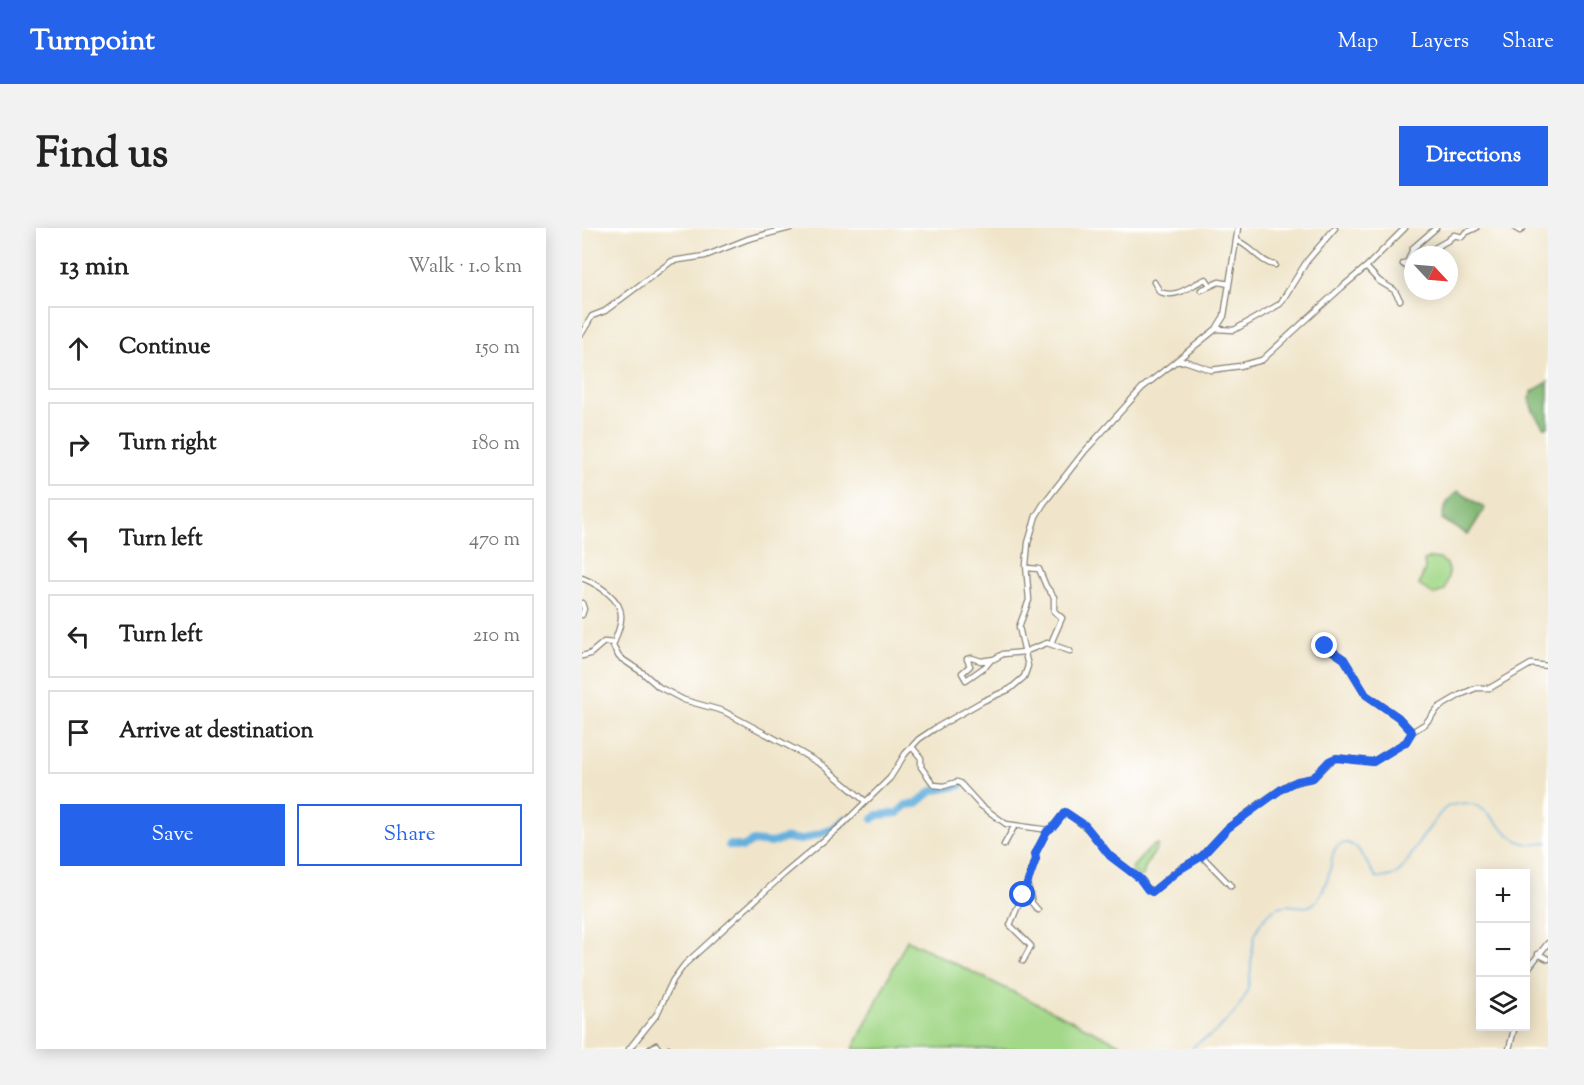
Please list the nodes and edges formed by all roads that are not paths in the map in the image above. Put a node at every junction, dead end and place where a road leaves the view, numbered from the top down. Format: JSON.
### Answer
{"nodes":[{"id":1,"x":790,"y":228,"type":"edge"},
{"id":2,"x":1238,"y":228,"type":"edge"},
{"id":3,"x":1335,"y":228,"type":"edge"},
{"id":4,"x":1405,"y":228,"type":"edge"},
{"id":5,"x":1436,"y":228,"type":"edge"},
{"id":6,"x":1476,"y":228,"type":"edge"},
{"id":7,"x":1515,"y":228,"type":"edge"},
{"id":8,"x":1523,"y":228,"type":"edge"},
{"id":9,"x":1470,"y":236,"type":"dead end"},
{"id":10,"x":1236,"y":240,"type":"junction"},
{"id":11,"x":1415,"y":246,"type":"edge"},
{"id":12,"x":1438,"y":246,"type":"edge"},
{"id":13,"x":1275,"y":265,"type":"dead end"},
{"id":14,"x":1366,"y":267,"type":"junction"},
{"id":15,"x":1154,"y":282,"type":"dead end"},
{"id":16,"x":1229,"y":284,"type":"junction"},
{"id":17,"x":1210,"y":285,"type":"junction"},
{"id":18,"x":1202,"y":290,"type":"dead end"},
{"id":19,"x":1400,"y":300,"type":"dead end"},
{"id":20,"x":1216,"y":329,"type":"junction"},
{"id":21,"x":582,"y":333,"type":"edge"},
{"id":22,"x":1175,"y":362,"type":"junction"},
{"id":23,"x":1027,"y":568,"type":"junction"},
{"id":24,"x":582,"y":578,"type":"edge"},
{"id":25,"x":582,"y":603,"type":"edge"},
{"id":26,"x":582,"y":615,"type":"edge"},
{"id":27,"x":1314,"y":642,"type":"dead end"},
{"id":28,"x":614,"y":643,"type":"junction"},
{"id":29,"x":1051,"y":643,"type":"junction"},
{"id":30,"x":1070,"y":651,"type":"dead end"},
{"id":31,"x":1024,"y":652,"type":"junction"},
{"id":32,"x":582,"y":656,"type":"edge"},
{"id":33,"x":991,"y":660,"type":"junction"},
{"id":34,"x":1548,"y":666,"type":"edge"},
{"id":35,"x":1412,"y":732,"type":"junction"},
{"id":36,"x":912,"y":747,"type":"junction"},
{"id":37,"x":865,"y":801,"type":"junction"},
{"id":38,"x":1014,"y":827,"type":"junction"},
{"id":39,"x":1047,"y":831,"type":"junction"},
{"id":40,"x":1004,"y":845,"type":"dead end"},
{"id":41,"x":1202,"y":856,"type":"junction"},
{"id":42,"x":1231,"y":886,"type":"dead end"},
{"id":43,"x":1026,"y":887,"type":"junction"},
{"id":44,"x":1038,"y":910,"type":"dead end"},
{"id":45,"x":1548,"y":943,"type":"edge"},
{"id":46,"x":1538,"y":954,"type":"junction"},
{"id":47,"x":1548,"y":959,"type":"edge"},
{"id":48,"x":1023,"y":962,"type":"dead end"},
{"id":49,"x":1530,"y":965,"type":"edge"},
{"id":50,"x":1514,"y":1031,"type":"edge"},
{"id":51,"x":629,"y":1049,"type":"edge"},
{"id":52,"x":650,"y":1049,"type":"edge"},
{"id":53,"x":659,"y":1049,"type":"edge"},
{"id":54,"x":1509,"y":1049,"type":"edge"}],
"edges":[{"from":1,"to":21,"type":"street"},
{"from":2,"to":10,"type":"street"},
{"from":3,"to":20,"type":"street"},
{"from":4,"to":14,"type":"street"},
{"from":5,"to":11,"type":"street"},
{"from":6,"to":9,"type":"street"},
{"from":6,"to":12,"type":"street"},
{"from":7,"to":8,"type":"street"},
{"from":10,"to":13,"type":"street"},
{"from":10,"to":16,"type":"street"},
{"from":14,"to":19,"type":"street"},
{"from":14,"to":22,"type":"street"},
{"from":15,"to":17,"type":"street"},
{"from":16,"to":17,"type":"street"},
{"from":16,"to":20,"type":"street"},
{"from":17,"to":18,"type":"street"},
{"from":20,"to":22,"type":"street"},
{"from":22,"to":23,"type":"street"},
{"from":23,"to":29,"type":"street"},
{"from":23,"to":31,"type":"street"},
{"from":24,"to":28,"type":"street"},
{"from":25,"to":26,"type":"street"},
{"from":27,"to":35,"type":"street"},
{"from":28,"to":32,"type":"street"},
{"from":28,"to":37,"type":"street"},
{"from":29,"to":30,"type":"street"},
{"from":29,"to":31,"type":"street"},
{"from":31,"to":33,"type":"street"},
{"from":31,"to":36,"type":"street"},
{"from":33,"to":33,"type":"street"},
{"from":34,"to":35,"type":"street"},
{"from":35,"to":41,"type":"street"},
{"from":36,"to":37,"type":"street"},
{"from":36,"to":38,"type":"street"},
{"from":37,"to":51,"type":"street"},
{"from":38,"to":39,"type":"street"},
{"from":38,"to":40,"type":"street"},
{"from":39,"to":41,"type":"street"},
{"from":39,"to":43,"type":"street"},
{"from":41,"to":42,"type":"street"},
{"from":43,"to":44,"type":"street"},
{"from":43,"to":48,"type":"street"},
{"from":45,"to":46,"type":"street"},
{"from":46,"to":47,"type":"street"},
{"from":46,"to":49,"type":"street"},
{"from":50,"to":54,"type":"street"},
{"from":52,"to":53,"type":"street"}]}
